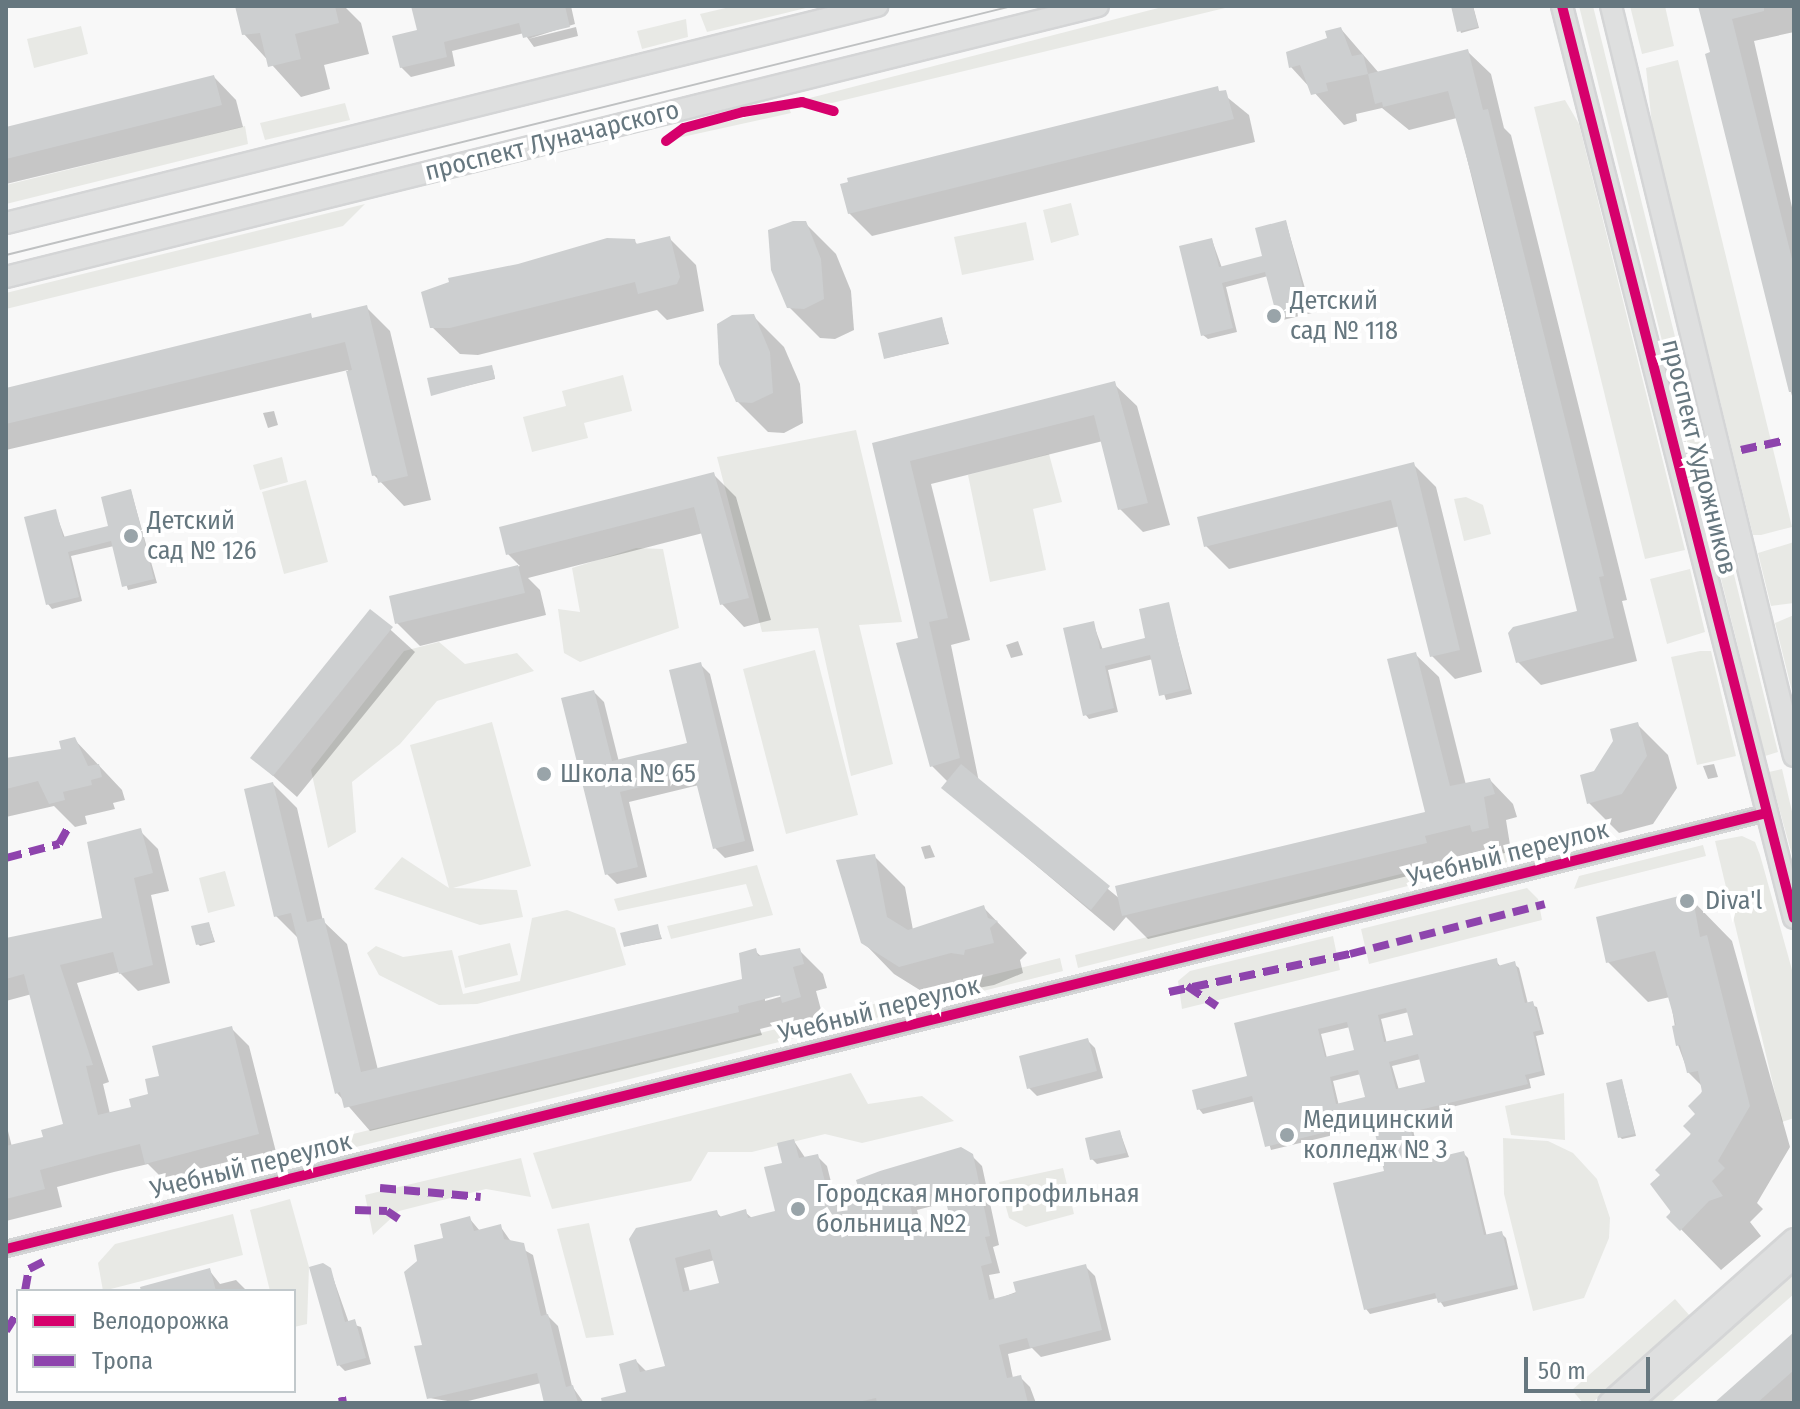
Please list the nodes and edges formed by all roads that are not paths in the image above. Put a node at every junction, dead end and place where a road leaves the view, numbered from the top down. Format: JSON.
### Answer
{"nodes":[{"id":1,"x":877,"y":6,"type":"edge"},
{"id":2,"x":1098,"y":6,"type":"edge"},
{"id":3,"x":1562,"y":6,"type":"edge"},
{"id":4,"x":1611,"y":6,"type":"edge"},
{"id":5,"x":6,"y":223,"type":"edge"},
{"id":6,"x":6,"y":277,"type":"edge"},
{"id":7,"x":1794,"y":756,"type":"edge"},
{"id":8,"x":1763,"y":814,"type":"junction"},
{"id":9,"x":1794,"y":918,"type":"edge"},
{"id":10,"x":1794,"y":1239,"type":"edge"},
{"id":11,"x":6,"y":1249,"type":"edge"},
{"id":12,"x":1794,"y":1258,"type":"edge"},
{"id":13,"x":1609,"y":1403,"type":"edge"},
{"id":14,"x":1631,"y":1403,"type":"edge"}],
"edges":[{"from":1,"to":5,"type":"street","name":"проспект Луначарского"},
{"from":2,"to":6,"type":"street","name":"проспект Луначарского"},
{"from":3,"to":8,"type":"street","name":"проспект Художников"},
{"from":4,"to":7,"type":"street","name":"проспект Художников"},
{"from":8,"to":9,"type":"street","name":"проспект Художников"},
{"from":8,"to":11,"type":"street","name":"Учебный переулок"},
{"from":10,"to":13,"type":"street"},
{"from":12,"to":14,"type":"street"}]}
